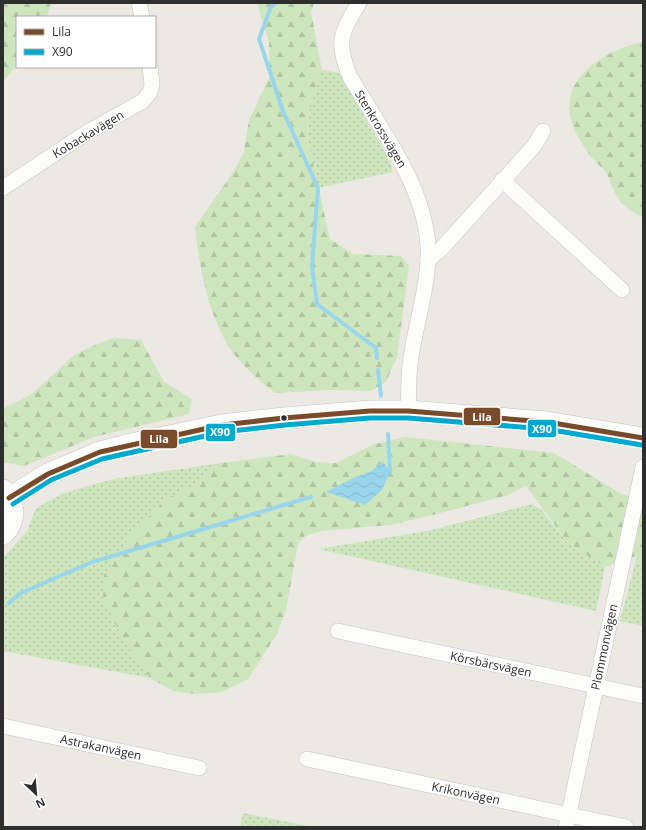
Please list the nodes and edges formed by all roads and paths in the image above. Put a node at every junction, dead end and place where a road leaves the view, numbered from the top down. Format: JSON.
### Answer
{"nodes":[{"id":1,"x":139,"y":3,"type":"edge"},
{"id":2,"x":359,"y":3,"type":"edge"},
{"id":3,"x":142,"y":16,"type":"edge"},
{"id":4,"x":150,"y":68,"type":"edge"},
{"id":5,"x":543,"y":131,"type":"dead end"},
{"id":6,"x":502,"y":180,"type":"junction"},
{"id":7,"x":3,"y":188,"type":"edge"},
{"id":8,"x":428,"y":260,"type":"junction"},
{"id":9,"x":622,"y":290,"type":"dead end"},
{"id":10,"x":408,"y":411,"type":"junction"},
{"id":11,"x":643,"y":438,"type":"edge"},
{"id":12,"x":643,"y":467,"type":"edge"},
{"id":13,"x":6,"y":494,"type":"edge"},
{"id":14,"x":3,"y":534,"type":"edge"},
{"id":15,"x":338,"y":631,"type":"dead end"},
{"id":16,"x":596,"y":687,"type":"junction"},
{"id":17,"x":643,"y":696,"type":"edge"},
{"id":18,"x":3,"y":726,"type":"edge"},
{"id":19,"x":307,"y":759,"type":"dead end"},
{"id":20,"x":199,"y":768,"type":"dead end"},
{"id":21,"x":568,"y":821,"type":"edge"},
{"id":22,"x":626,"y":827,"type":"edge"}],
"edges":[{"from":1,"to":3,"type":"street"},
{"from":2,"to":8,"type":"street","name":"Stenkrossvägen"},
{"from":4,"to":7,"type":"street","name":"Kobackavägen"},
{"from":5,"to":6,"type":"street"},
{"from":6,"to":8,"type":"street"},
{"from":6,"to":9,"type":"street"},
{"from":8,"to":10,"type":"street","name":"Stenkrossvägen"},
{"from":10,"to":11,"type":"street"},
{"from":10,"to":13,"type":"street"},
{"from":12,"to":16,"type":"street","name":"Plommonvägen"},
{"from":13,"to":14,"type":"street"},
{"from":15,"to":16,"type":"street","name":"Körsbärsvägen"},
{"from":16,"to":17,"type":"street","name":"Körsbärsvägen"},
{"from":16,"to":21,"type":"street","name":"Plommonvägen"},
{"from":18,"to":20,"type":"street","name":"Astrakanvägen"},
{"from":19,"to":21,"type":"street","name":"Krikonvägen"},
{"from":21,"to":22,"type":"street","name":"Krikonvägen"}]}
